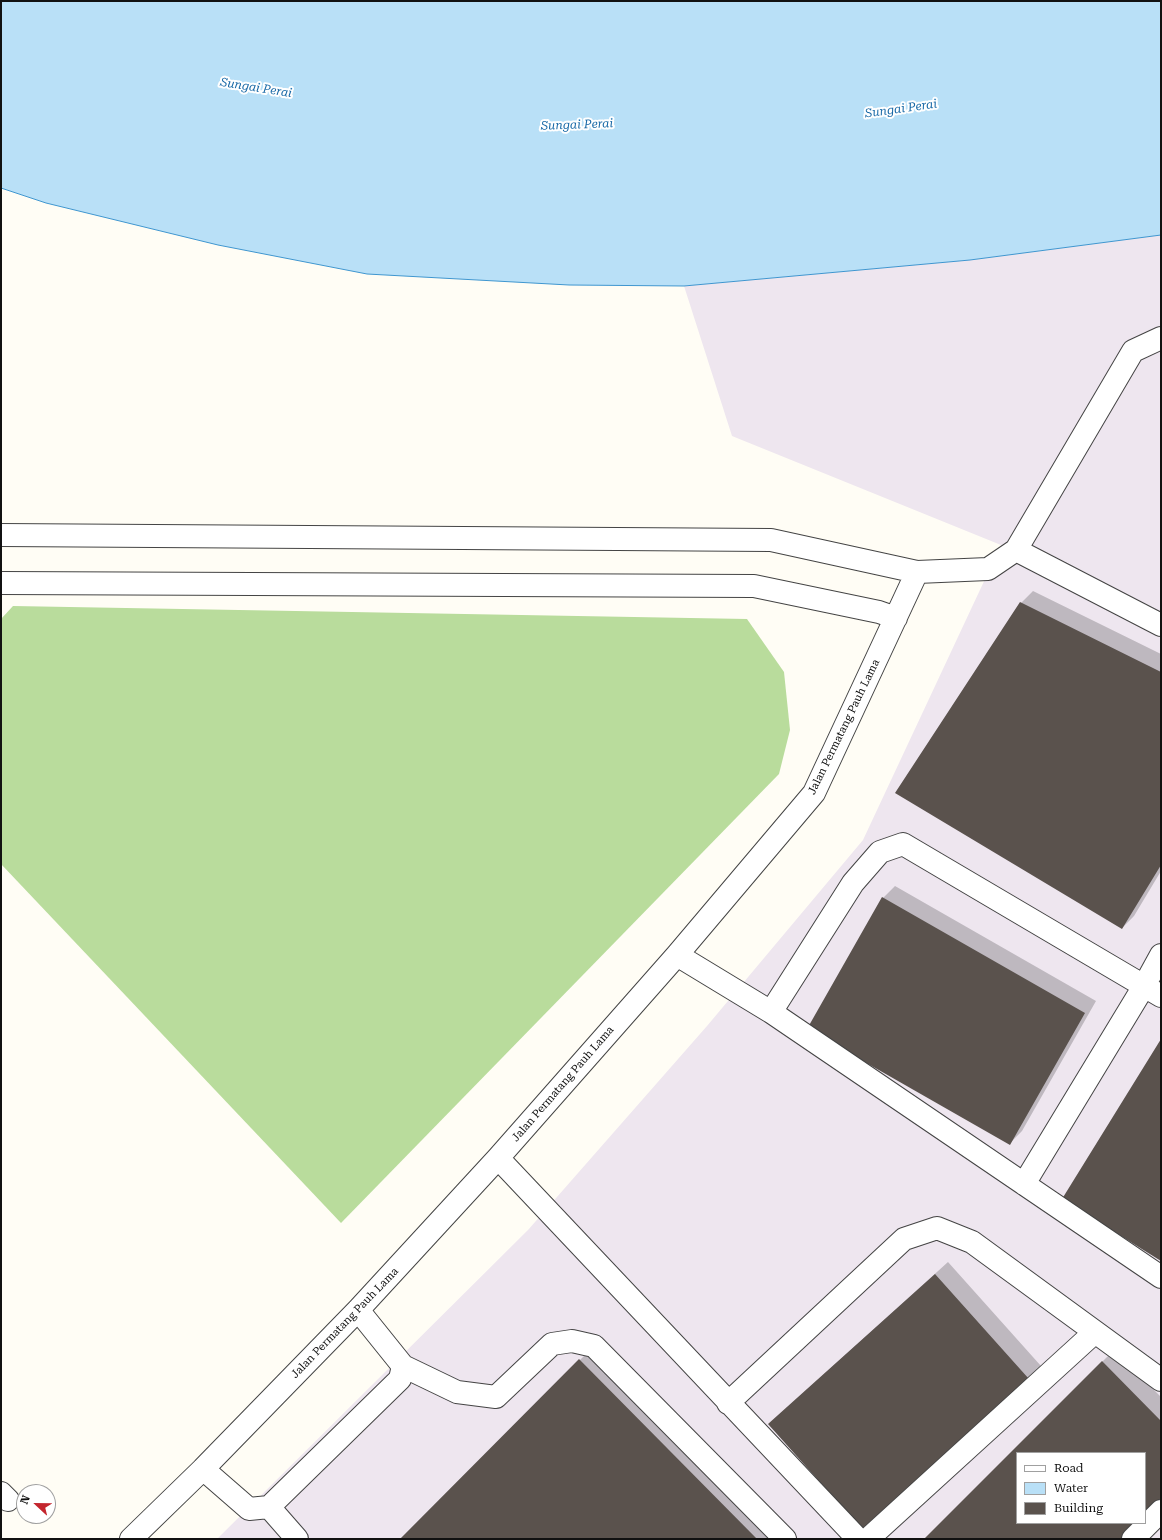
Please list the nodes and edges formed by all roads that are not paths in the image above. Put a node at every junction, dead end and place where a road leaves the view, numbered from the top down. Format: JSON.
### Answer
{"nodes":[{"id":1,"x":1161,"y":338,"type":"edge"},
{"id":2,"x":1,"y":535,"type":"edge"},
{"id":3,"x":1016,"y":550,"type":"junction"},
{"id":4,"x":917,"y":572,"type":"junction"},
{"id":5,"x":5,"y":586,"type":"edge"},
{"id":6,"x":896,"y":618,"type":"junction"},
{"id":7,"x":1161,"y":625,"type":"edge"},
{"id":8,"x":677,"y":955,"type":"junction"},
{"id":9,"x":1161,"y":955,"type":"edge"},
{"id":10,"x":1153,"y":991,"type":"edge"},
{"id":11,"x":771,"y":1012,"type":"junction"},
{"id":12,"x":498,"y":1158,"type":"junction"},
{"id":13,"x":1024,"y":1184,"type":"junction"},
{"id":14,"x":1161,"y":1277,"type":"edge"},
{"id":15,"x":358,"y":1310,"type":"junction"},
{"id":16,"x":1095,"y":1332,"type":"junction"},
{"id":17,"x":403,"y":1366,"type":"junction"},
{"id":18,"x":1161,"y":1380,"type":"edge"},
{"id":19,"x":728,"y":1403,"type":"junction"},
{"id":20,"x":203,"y":1469,"type":"junction"},
{"id":21,"x":269,"y":1507,"type":"junction"},
{"id":22,"x":1161,"y":1511,"type":"edge"},
{"id":23,"x":131,"y":1539,"type":"edge"},
{"id":24,"x":297,"y":1539,"type":"edge"},
{"id":25,"x":785,"y":1539,"type":"edge"},
{"id":26,"x":858,"y":1539,"type":"edge"},
{"id":27,"x":868,"y":1539,"type":"edge"},
{"id":28,"x":1133,"y":1539,"type":"edge"}],
"edges":[{"from":1,"to":3,"type":"street"},
{"from":2,"to":4,"type":"street"},
{"from":3,"to":4,"type":"street"},
{"from":3,"to":7,"type":"street"},
{"from":4,"to":6,"type":"street","name":"Jalan Permatang Pauh Lama"},
{"from":5,"to":6,"type":"street"},
{"from":6,"to":8,"type":"street","name":"Jalan Permatang Pauh Lama"},
{"from":8,"to":11,"type":"street"},
{"from":8,"to":12,"type":"street","name":"Jalan Permatang Pauh Lama"},
{"from":9,"to":10,"type":"street"},
{"from":10,"to":11,"type":"street"},
{"from":10,"to":13,"type":"street"},
{"from":11,"to":13,"type":"street"},
{"from":12,"to":15,"type":"street","name":"Jalan Permatang Pauh Lama"},
{"from":12,"to":19,"type":"street"},
{"from":13,"to":14,"type":"street"},
{"from":15,"to":17,"type":"street"},
{"from":15,"to":20,"type":"street","name":"Jalan Permatang Pauh Lama"},
{"from":16,"to":18,"type":"street"},
{"from":16,"to":19,"type":"street"},
{"from":16,"to":27,"type":"street"},
{"from":17,"to":21,"type":"street"},
{"from":17,"to":25,"type":"street"},
{"from":19,"to":26,"type":"street"},
{"from":20,"to":21,"type":"street"},
{"from":20,"to":23,"type":"street","name":"Jalan Permatang Pauh Lama"},
{"from":21,"to":24,"type":"street"},
{"from":22,"to":28,"type":"street"}]}
